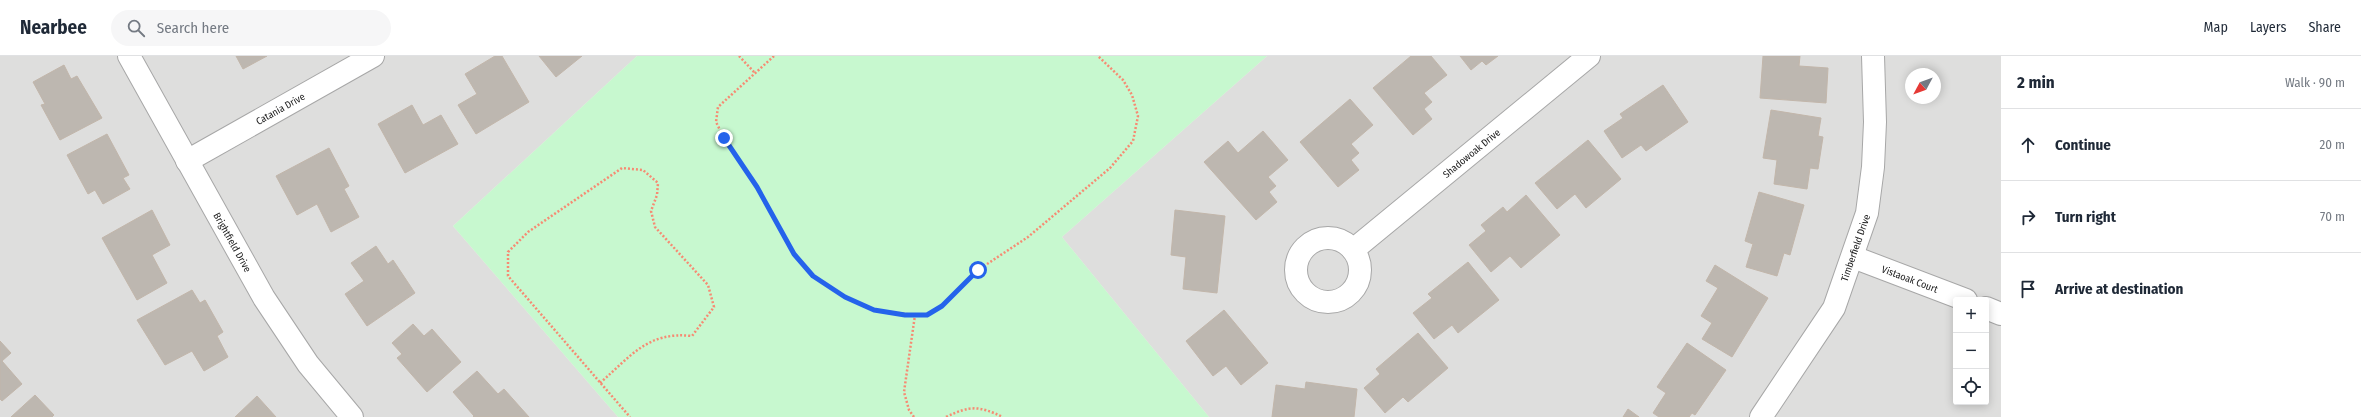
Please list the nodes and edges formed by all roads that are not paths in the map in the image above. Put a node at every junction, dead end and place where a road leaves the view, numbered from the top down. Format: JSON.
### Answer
{"nodes":[{"id":1,"x":129,"y":56,"type":"edge"},
{"id":2,"x":373,"y":56,"type":"edge"},
{"id":3,"x":1590,"y":56,"type":"edge"},
{"id":4,"x":1873,"y":56,"type":"edge"},
{"id":5,"x":187,"y":161,"type":"junction"},
{"id":6,"x":1353,"y":250,"type":"dead end"},
{"id":7,"x":1853,"y":257,"type":"junction"},
{"id":8,"x":1958,"y":297,"type":"edge"},
{"id":9,"x":1989,"y":309,"type":"edge"},
{"id":10,"x":2001,"y":314,"type":"edge"},
{"id":11,"x":352,"y":417,"type":"edge"},
{"id":12,"x":1761,"y":417,"type":"edge"}],
"edges":[{"from":1,"to":5,"type":"street","name":"Brightfield Drive"},
{"from":2,"to":5,"type":"street","name":"Catania Drive"},
{"from":3,"to":6,"type":"street","name":"Shadowoak Drive"},
{"from":4,"to":7,"type":"street","name":"Timberfield Drive"},
{"from":5,"to":11,"type":"street","name":"Brightfield Drive"},
{"from":7,"to":8,"type":"street","name":"Vistaoak Court"},
{"from":7,"to":12,"type":"street","name":"Timberfield Drive"},
{"from":9,"to":10,"type":"street"}]}
